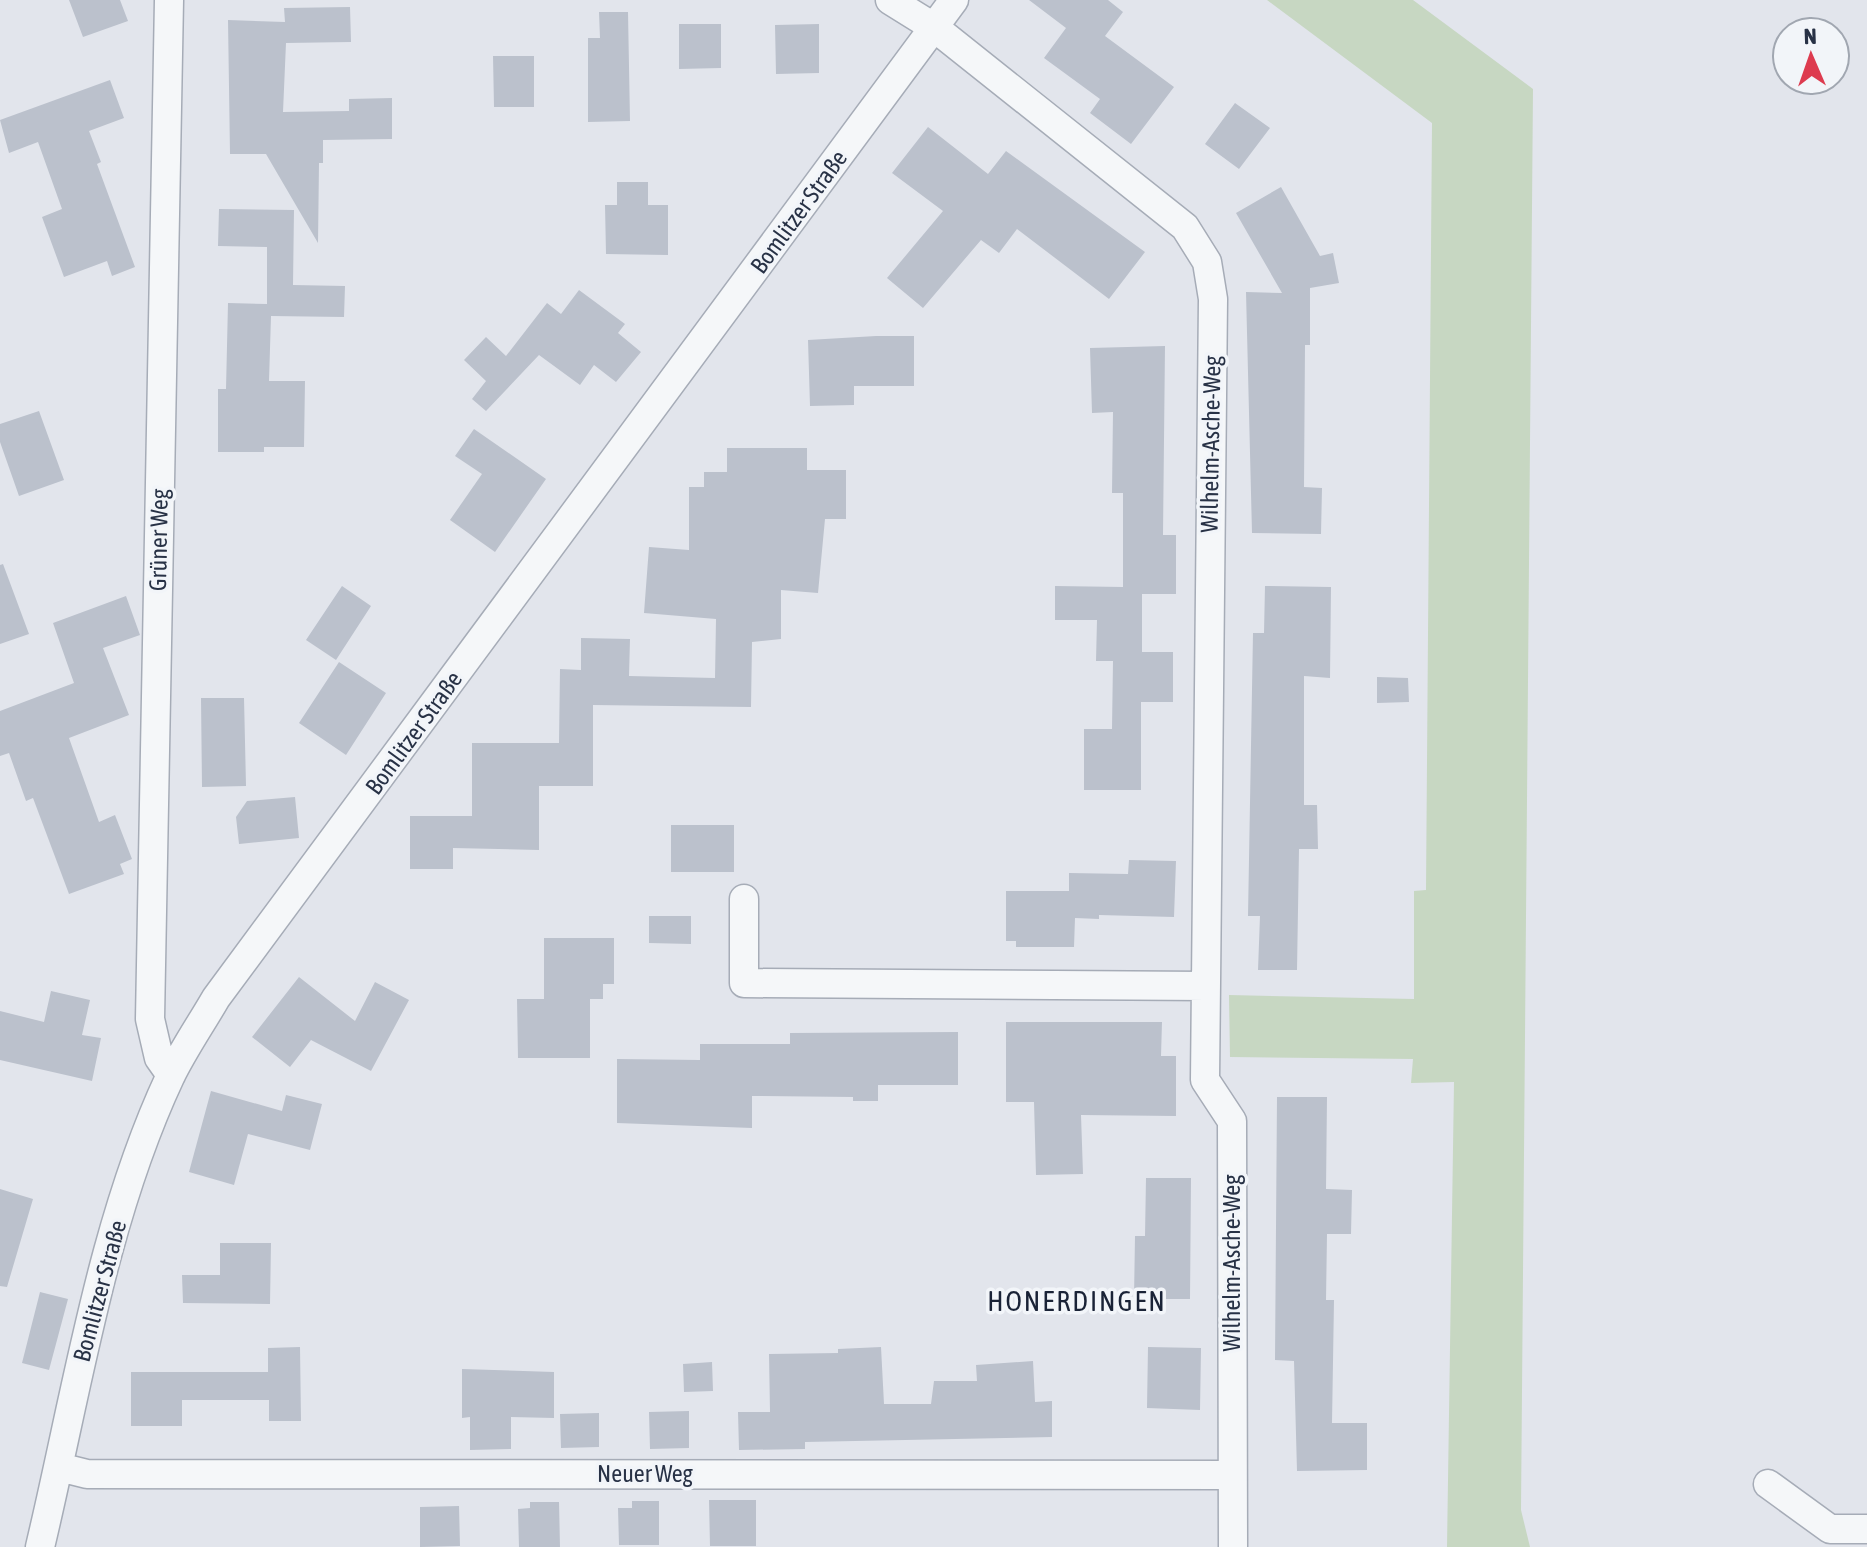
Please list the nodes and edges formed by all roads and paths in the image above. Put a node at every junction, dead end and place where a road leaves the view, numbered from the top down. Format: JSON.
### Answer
{"nodes":[{"id":1,"x":169,"y":0,"type":"edge"},
{"id":2,"x":890,"y":0,"type":"edge"},
{"id":3,"x":954,"y":0,"type":"edge"},
{"id":4,"x":935,"y":28,"type":"junction"},
{"id":5,"x":744,"y":899,"type":"dead end"},
{"id":6,"x":1206,"y":986,"type":"junction"},
{"id":7,"x":171,"y":1075,"type":"junction"},
{"id":8,"x":59,"y":1467,"type":"junction"},
{"id":9,"x":1232,"y":1475,"type":"junction"},
{"id":10,"x":1768,"y":1484,"type":"dead end"},
{"id":11,"x":1867,"y":1529,"type":"edge"},
{"id":12,"x":40,"y":1547,"type":"edge"},
{"id":13,"x":1233,"y":1547,"type":"edge"}],
"edges":[{"from":1,"to":7,"type":"street","name":"Grüner Weg"},
{"from":2,"to":4,"type":"street","name":"Wilhelm-Asche-Weg"},
{"from":3,"to":4,"type":"street","name":"Bomlitzer Straße"},
{"from":4,"to":6,"type":"street","name":"Wilhelm-Asche-Weg"},
{"from":4,"to":7,"type":"street","name":"Bomlitzer Straße"},
{"from":5,"to":6,"type":"street"},
{"from":6,"to":9,"type":"street","name":"Wilhelm-Asche-Weg"},
{"from":7,"to":8,"type":"street","name":"Bomlitzer Straße"},
{"from":8,"to":9,"type":"street","name":"Neuer Weg"},
{"from":8,"to":12,"type":"street","name":"Bomlitzer Straße"},
{"from":9,"to":13,"type":"street","name":"Wilhelm-Asche-Weg"},
{"from":10,"to":11,"type":"street"}]}
